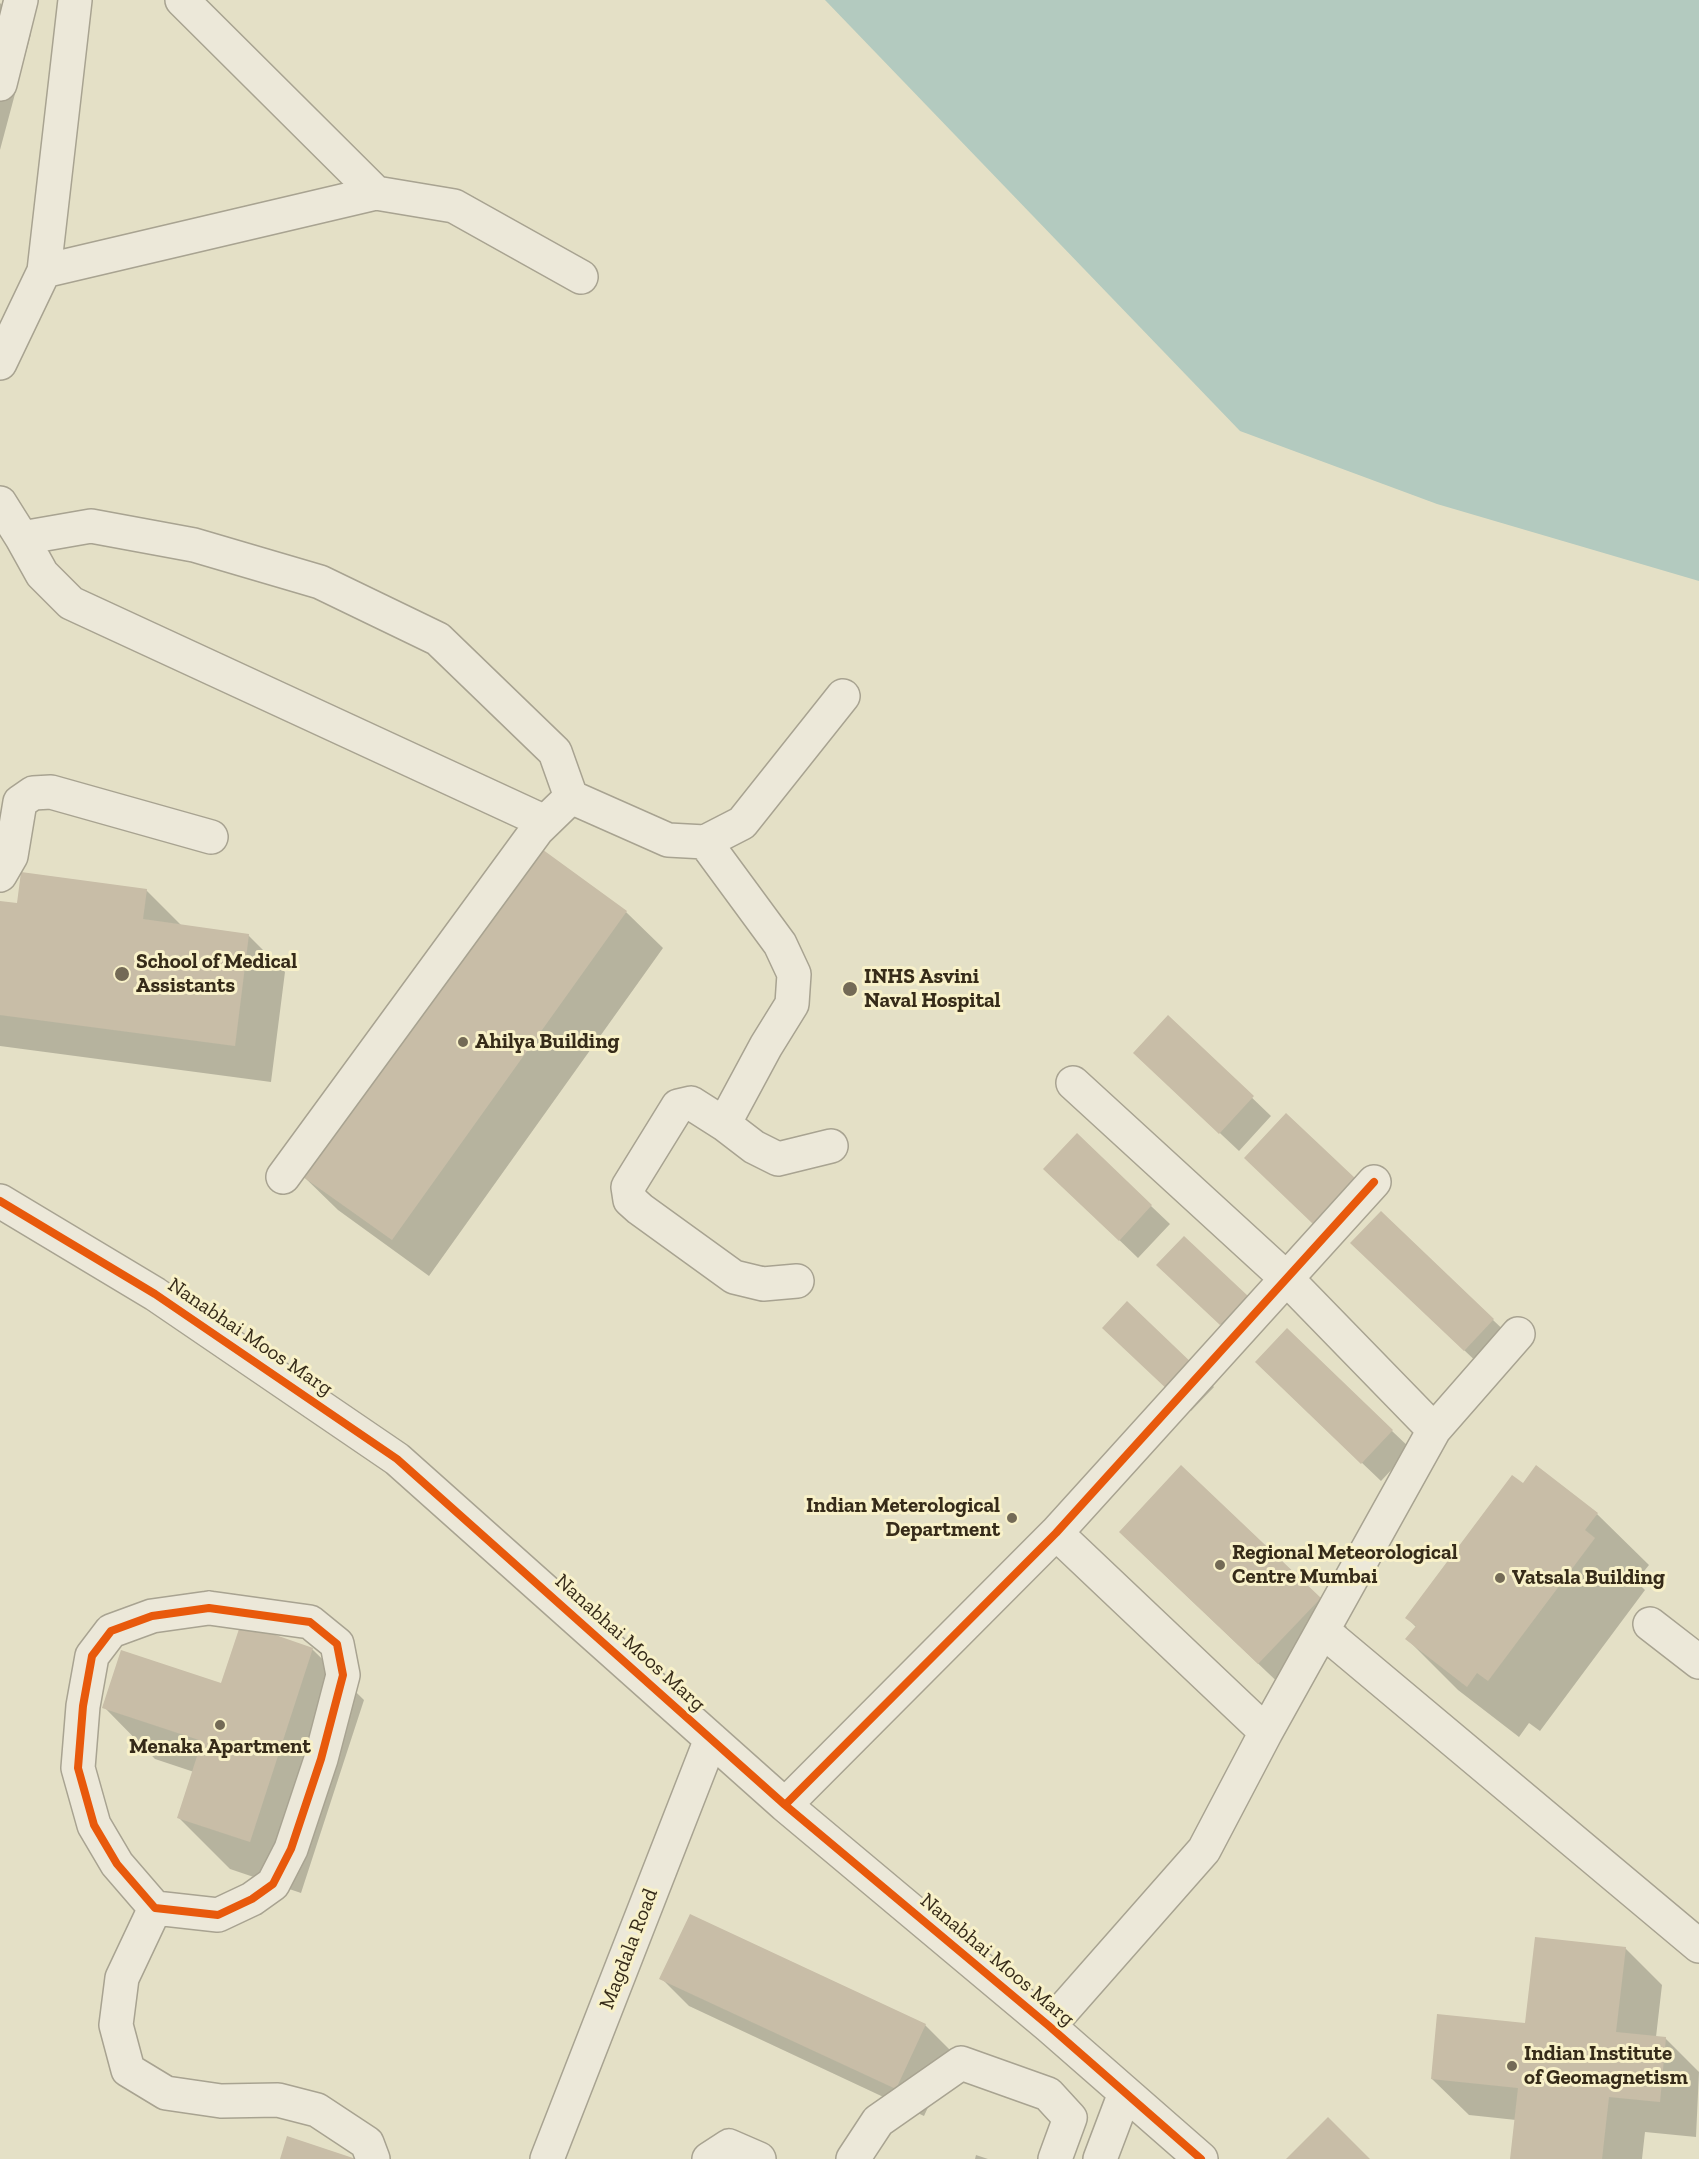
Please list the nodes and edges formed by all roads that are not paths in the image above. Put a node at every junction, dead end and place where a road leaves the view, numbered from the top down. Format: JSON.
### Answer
{"nodes":[{"id":1,"x":21,"y":0,"type":"edge"},
{"id":2,"x":75,"y":0,"type":"edge"},
{"id":3,"x":182,"y":0,"type":"edge"},
{"id":4,"x":0,"y":84,"type":"edge"},
{"id":5,"x":376,"y":193,"type":"junction"},
{"id":6,"x":44,"y":271,"type":"junction"},
{"id":7,"x":581,"y":277,"type":"dead end"},
{"id":8,"x":0,"y":363,"type":"edge"},
{"id":9,"x":0,"y":503,"type":"edge"},
{"id":10,"x":22,"y":538,"type":"junction"},
{"id":11,"x":843,"y":696,"type":"dead end"},
{"id":12,"x":571,"y":796,"type":"junction"},
{"id":13,"x":545,"y":822,"type":"junction"},
{"id":14,"x":211,"y":837,"type":"dead end"},
{"id":15,"x":705,"y":842,"type":"junction"},
{"id":16,"x":0,"y":875,"type":"edge"},
{"id":17,"x":1073,"y":1083,"type":"dead end"},
{"id":18,"x":724,"y":1124,"type":"junction"},
{"id":19,"x":831,"y":1146,"type":"dead end"},
{"id":20,"x":283,"y":1177,"type":"dead end"},
{"id":21,"x":1374,"y":1182,"type":"dead end"},
{"id":22,"x":0,"y":1201,"type":"edge"},
{"id":23,"x":1287,"y":1279,"type":"junction"},
{"id":24,"x":797,"y":1281,"type":"dead end"},
{"id":25,"x":1518,"y":1334,"type":"dead end"},
{"id":26,"x":1434,"y":1430,"type":"junction"},
{"id":27,"x":1056,"y":1533,"type":"junction"},
{"id":28,"x":1650,"y":1624,"type":"dead end"},
{"id":29,"x":1323,"y":1631,"type":"junction"},
{"id":30,"x":1699,"y":1662,"type":"edge"},
{"id":31,"x":1266,"y":1732,"type":"junction"},
{"id":32,"x":711,"y":1739,"type":"junction"},
{"id":33,"x":785,"y":1804,"type":"junction"},
{"id":34,"x":155,"y":1908,"type":"junction"},
{"id":35,"x":1699,"y":1946,"type":"edge"},
{"id":36,"x":1048,"y":2026,"type":"junction"},
{"id":37,"x":1125,"y":2093,"type":"junction"},
{"id":38,"x":373,"y":2159,"type":"edge"},
{"id":39,"x":547,"y":2159,"type":"edge"},
{"id":40,"x":709,"y":2159,"type":"edge"},
{"id":41,"x":759,"y":2159,"type":"edge"},
{"id":42,"x":853,"y":2159,"type":"edge"},
{"id":43,"x":1055,"y":2159,"type":"edge"},
{"id":44,"x":1100,"y":2159,"type":"edge"},
{"id":45,"x":1201,"y":2159,"type":"edge"}],
"edges":[{"from":1,"to":4,"type":"street"},
{"from":2,"to":6,"type":"street"},
{"from":3,"to":5,"type":"street"},
{"from":5,"to":6,"type":"street"},
{"from":5,"to":7,"type":"street"},
{"from":6,"to":8,"type":"street"},
{"from":9,"to":10,"type":"street"},
{"from":10,"to":12,"type":"street"},
{"from":10,"to":13,"type":"street"},
{"from":11,"to":15,"type":"street"},
{"from":12,"to":13,"type":"street"},
{"from":12,"to":15,"type":"street"},
{"from":13,"to":20,"type":"street"},
{"from":14,"to":16,"type":"street"},
{"from":15,"to":18,"type":"street"},
{"from":17,"to":23,"type":"street"},
{"from":18,"to":19,"type":"street"},
{"from":18,"to":24,"type":"street"},
{"from":21,"to":23,"type":"street"},
{"from":22,"to":32,"type":"street","name":"Nanabhai Moos Marg"},
{"from":23,"to":26,"type":"street"},
{"from":23,"to":27,"type":"street"},
{"from":25,"to":26,"type":"street"},
{"from":26,"to":29,"type":"street"},
{"from":27,"to":31,"type":"street"},
{"from":27,"to":33,"type":"street"},
{"from":28,"to":30,"type":"street"},
{"from":29,"to":31,"type":"street"},
{"from":29,"to":35,"type":"street"},
{"from":31,"to":36,"type":"street"},
{"from":32,"to":33,"type":"street","name":"Nanabhai Moos Marg"},
{"from":32,"to":39,"type":"street","name":"Magdala Road"},
{"from":33,"to":36,"type":"street","name":"Nanabhai Moos Marg"},
{"from":34,"to":34,"type":"street"},
{"from":34,"to":38,"type":"street"},
{"from":36,"to":37,"type":"street","name":"Nanabhai Moos Marg"},
{"from":37,"to":44,"type":"street"},
{"from":37,"to":45,"type":"street","name":"Nanabhai Moos Marg"},
{"from":40,"to":41,"type":"street"},
{"from":42,"to":43,"type":"street"}]}
